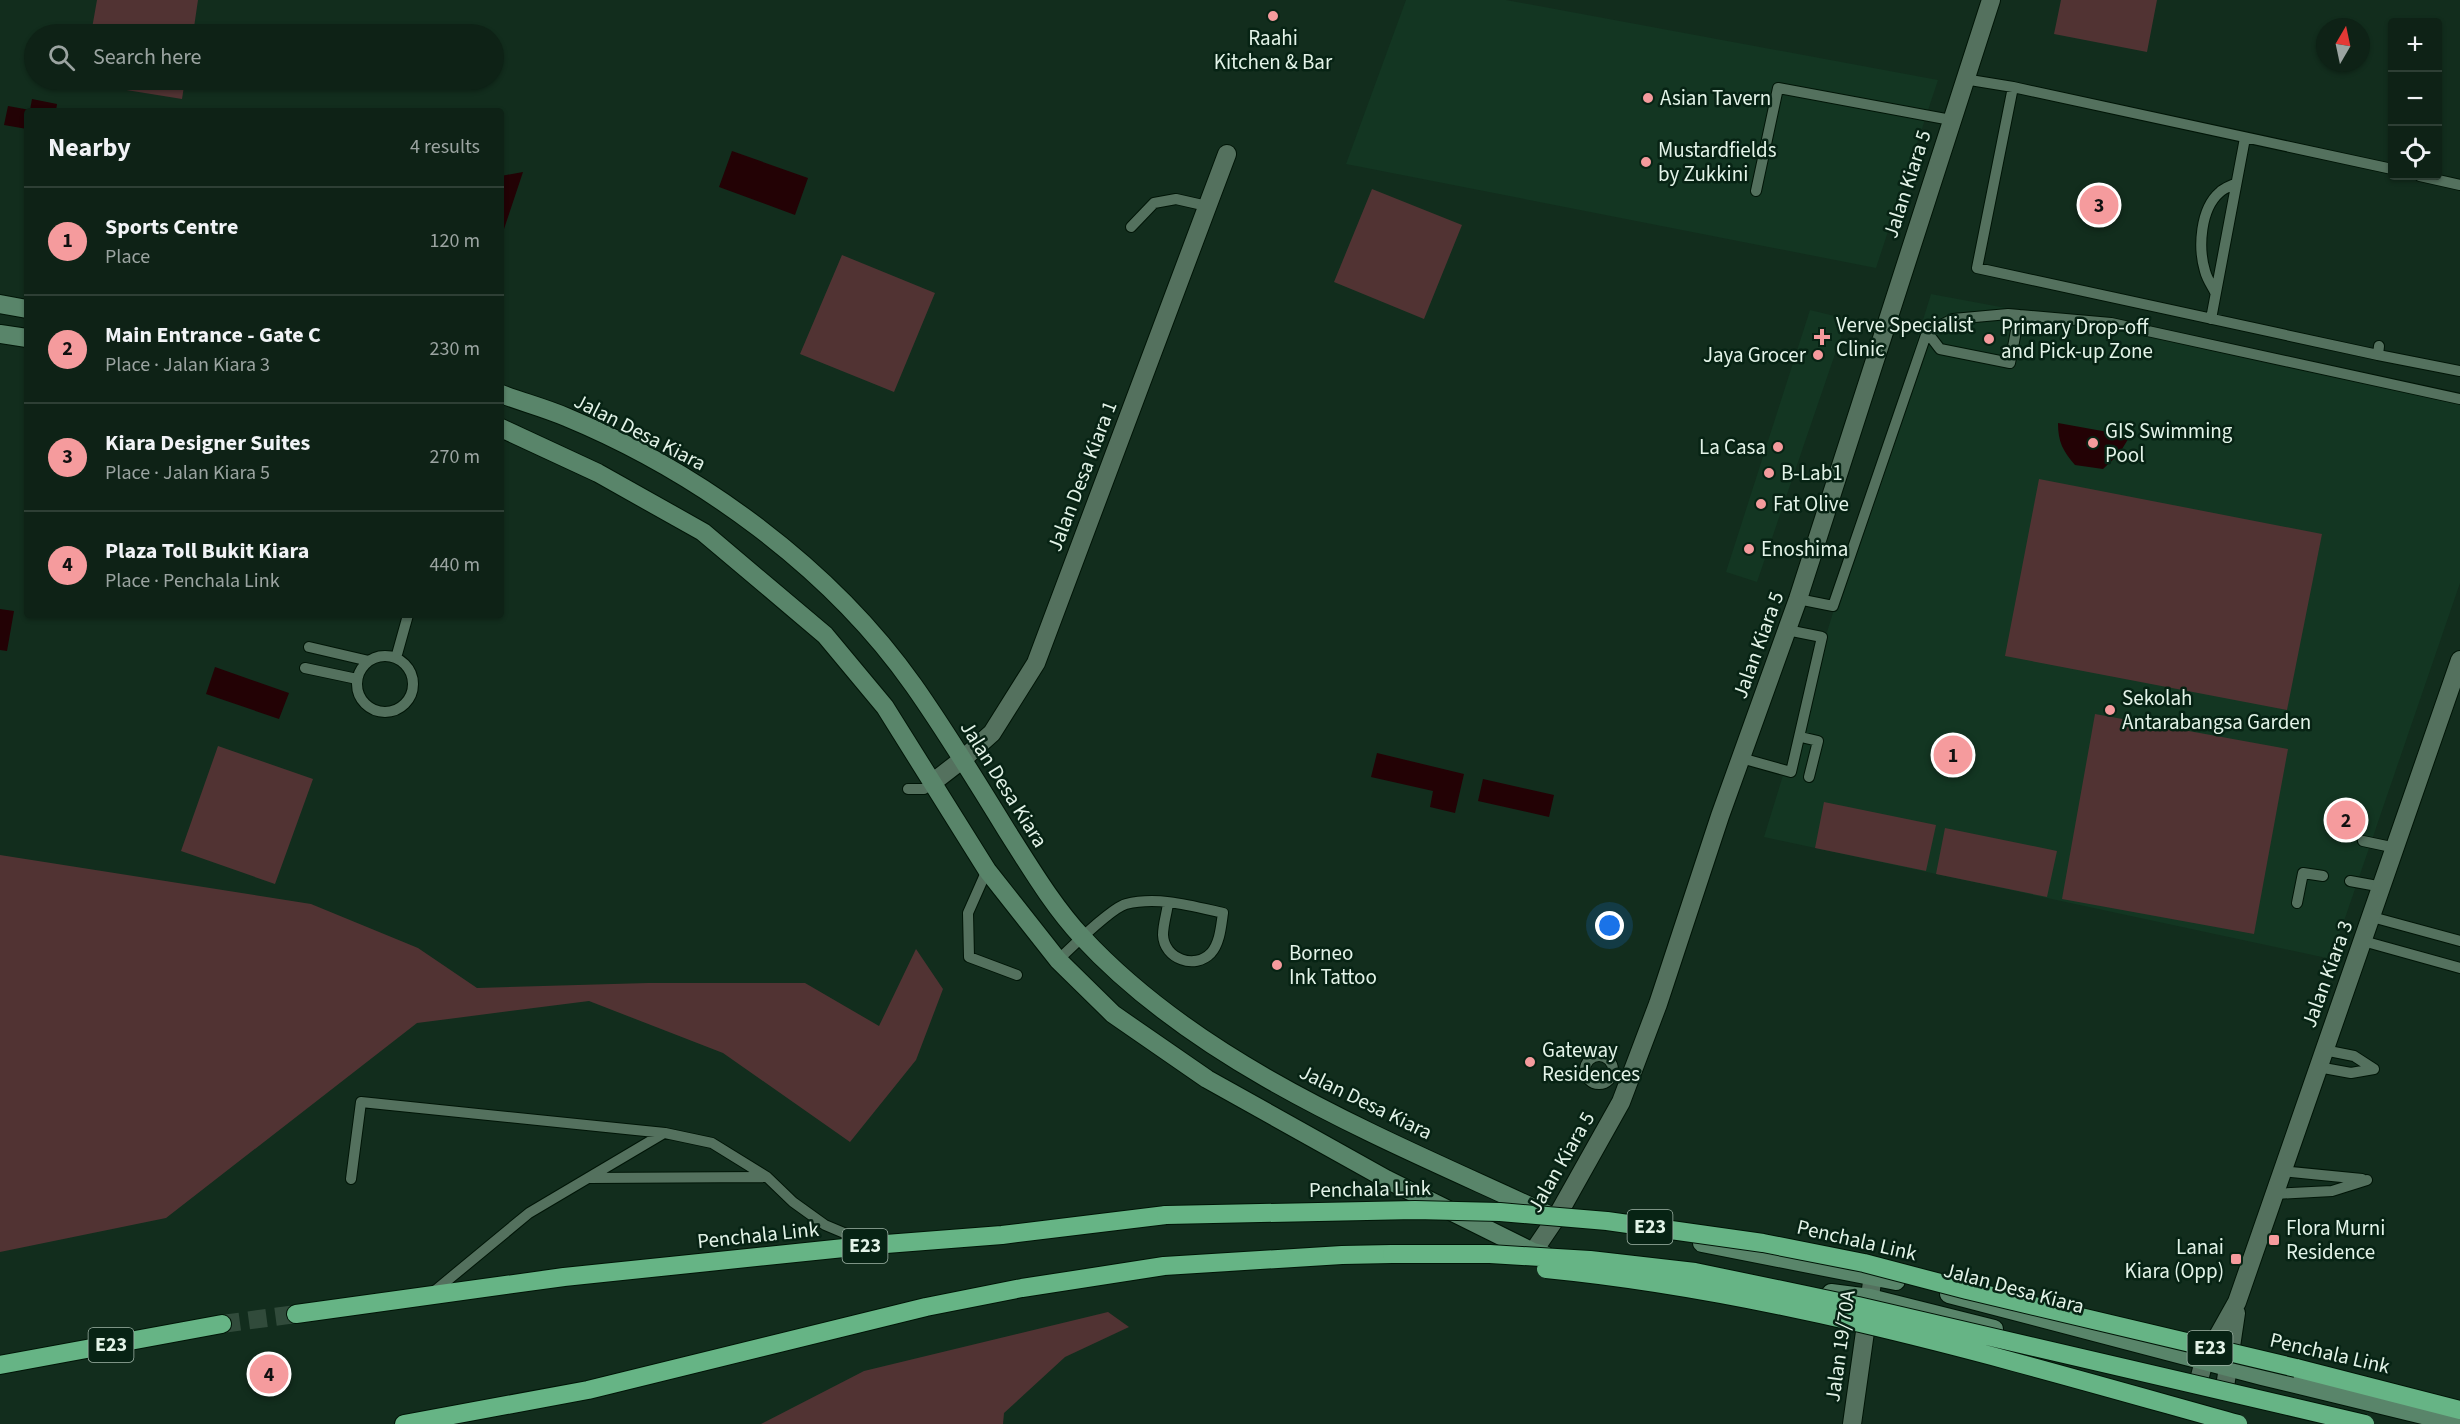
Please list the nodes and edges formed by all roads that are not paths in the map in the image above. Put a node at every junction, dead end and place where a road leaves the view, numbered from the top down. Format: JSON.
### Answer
{"nodes":[{"id":1,"x":1991,"y":0,"type":"edge"},
{"id":2,"x":1964,"y":79,"type":"junction"},
{"id":3,"x":2013,"y":87,"type":"junction"},
{"id":4,"x":1951,"y":120,"type":"junction"},
{"id":5,"x":2245,"y":138,"type":"junction"},
{"id":6,"x":1227,"y":154,"type":"dead end"},
{"id":7,"x":2388,"y":168,"type":"edge"},
{"id":8,"x":2440,"y":180,"type":"edge"},
{"id":9,"x":2236,"y":183,"type":"junction"},
{"id":10,"x":2460,"y":184,"type":"edge"},
{"id":11,"x":1756,"y":191,"type":"dead end"},
{"id":12,"x":1207,"y":206,"type":"junction"},
{"id":13,"x":1131,"y":227,"type":"dead end"},
{"id":14,"x":2216,"y":292,"type":"junction"},
{"id":15,"x":0,"y":304,"type":"edge"},
{"id":16,"x":24,"y":308,"type":"edge"},
{"id":17,"x":2019,"y":315,"type":"junction"},
{"id":18,"x":2211,"y":319,"type":"junction"},
{"id":19,"x":1928,"y":332,"type":"junction"},
{"id":20,"x":0,"y":334,"type":"edge"},
{"id":21,"x":24,"y":338,"type":"edge"},
{"id":22,"x":2460,"y":371,"type":"edge"},
{"id":23,"x":504,"y":395,"type":"edge"},
{"id":24,"x":2460,"y":399,"type":"edge"},
{"id":25,"x":504,"y":429,"type":"edge"},
{"id":26,"x":1798,"y":599,"type":"junction"},
{"id":27,"x":407,"y":618,"type":"edge"},
{"id":28,"x":1787,"y":630,"type":"junction"},
{"id":29,"x":309,"y":647,"type":"dead end"},
{"id":30,"x":396,"y":658,"type":"junction"},
{"id":31,"x":2460,"y":660,"type":"edge"},
{"id":32,"x":369,"y":661,"type":"junction"},
{"id":33,"x":305,"y":668,"type":"dead end"},
{"id":34,"x":357,"y":678,"type":"junction"},
{"id":35,"x":1801,"y":737,"type":"junction"},
{"id":36,"x":1741,"y":758,"type":"junction"},
{"id":37,"x":963,"y":759,"type":"junction"},
{"id":38,"x":1809,"y":777,"type":"dead end"},
{"id":39,"x":932,"y":783,"type":"junction"},
{"id":40,"x":908,"y":789,"type":"dead end"},
{"id":41,"x":2363,"y":841,"type":"dead end"},
{"id":42,"x":2396,"y":848,"type":"junction"},
{"id":43,"x":987,"y":870,"type":"junction"},
{"id":44,"x":2323,"y":876,"type":"dead end"},
{"id":45,"x":2350,"y":881,"type":"dead end"},
{"id":46,"x":2383,"y":887,"type":"junction"},
{"id":47,"x":1168,"y":903,"type":"junction"},
{"id":48,"x":2297,"y":903,"type":"dead end"},
{"id":49,"x":2372,"y":917,"type":"junction"},
{"id":50,"x":1082,"y":937,"type":"junction"},
{"id":51,"x":2363,"y":941,"type":"junction"},
{"id":52,"x":2460,"y":941,"type":"edge"},
{"id":53,"x":1058,"y":960,"type":"junction"},
{"id":54,"x":2460,"y":968,"type":"edge"},
{"id":55,"x":1017,"y":975,"type":"dead end"},
{"id":56,"x":664,"y":1133,"type":"junction"},
{"id":57,"x":2282,"y":1171,"type":"junction"},
{"id":58,"x":767,"y":1177,"type":"junction"},
{"id":59,"x":585,"y":1178,"type":"junction"},
{"id":60,"x":351,"y":1179,"type":"dead end"},
{"id":61,"x":2274,"y":1194,"type":"junction"},
{"id":62,"x":1557,"y":1218,"type":"junction"},
{"id":63,"x":873,"y":1245,"type":"junction"},
{"id":64,"x":1533,"y":1252,"type":"junction"},
{"id":65,"x":1392,"y":1254,"type":"junction"},
{"id":66,"x":1873,"y":1275,"type":"junction"},
{"id":67,"x":429,"y":1296,"type":"junction"},
{"id":68,"x":1870,"y":1298,"type":"junction"},
{"id":69,"x":2237,"y":1302,"type":"junction"},
{"id":70,"x":296,"y":1314,"type":"tunnel mouth"},
{"id":71,"x":222,"y":1324,"type":"tunnel mouth"},
{"id":72,"x":2204,"y":1361,"type":"junction"},
{"id":73,"x":0,"y":1365,"type":"edge"},
{"id":74,"x":2229,"y":1367,"type":"junction"},
{"id":75,"x":2199,"y":1380,"type":"junction"},
{"id":76,"x":2225,"y":1387,"type":"junction"},
{"id":77,"x":2460,"y":1398,"type":"edge"},
{"id":78,"x":2430,"y":1400,"type":"junction"},
{"id":79,"x":2460,"y":1410,"type":"edge"},
{"id":80,"x":404,"y":1424,"type":"edge"},
{"id":81,"x":1852,"y":1424,"type":"edge"},
{"id":82,"x":2238,"y":1424,"type":"edge"},
{"id":83,"x":2357,"y":1424,"type":"edge"},
{"id":84,"x":2365,"y":1424,"type":"edge"},
{"id":85,"x":2460,"y":1424,"type":"edge"}],
"edges":[{"from":1,"to":2,"type":"street","name":"Jalan Kiara 5"},
{"from":2,"to":3,"type":"lane"},
{"from":2,"to":4,"type":"street","name":"Jalan Kiara 5"},
{"from":3,"to":5,"type":"lane"},
{"from":3,"to":18,"type":"lane"},
{"from":4,"to":11,"type":"lane"},
{"from":4,"to":26,"type":"street","name":"Jalan Kiara 5"},
{"from":5,"to":7,"type":"lane"},
{"from":5,"to":9,"type":"lane"},
{"from":6,"to":12,"type":"street","name":"Jalan Desa Kiara 1"},
{"from":8,"to":10,"type":"lane"},
{"from":9,"to":14,"type":"lane"},
{"from":9,"to":14,"type":"lane"},
{"from":12,"to":13,"type":"lane"},
{"from":12,"to":37,"type":"street","name":"Jalan Desa Kiara 1"},
{"from":14,"to":18,"type":"lane"},
{"from":15,"to":16,"type":"main road"},
{"from":17,"to":19,"type":"lane"},
{"from":17,"to":19,"type":"lane"},
{"from":17,"to":24,"type":"lane"},
{"from":18,"to":22,"type":"lane"},
{"from":19,"to":26,"type":"lane"},
{"from":20,"to":21,"type":"main road"},
{"from":23,"to":37,"type":"main road","name":"Jalan Desa Kiara"},
{"from":25,"to":39,"type":"main road","name":"Jalan Desa Kiara"},
{"from":26,"to":28,"type":"street","name":"Jalan Kiara 5"},
{"from":27,"to":30,"type":"lane"},
{"from":28,"to":35,"type":"lane"},
{"from":28,"to":36,"type":"street","name":"Jalan Kiara 5"},
{"from":29,"to":32,"type":"lane"},
{"from":30,"to":32,"type":"lane"},
{"from":30,"to":34,"type":"lane"},
{"from":31,"to":42,"type":"street","name":"Jalan Kiara 3"},
{"from":32,"to":34,"type":"lane"},
{"from":33,"to":34,"type":"lane"},
{"from":35,"to":36,"type":"lane"},
{"from":35,"to":38,"type":"lane"},
{"from":36,"to":62,"type":"street","name":"Jalan Kiara 5"},
{"from":37,"to":39,"type":"street","name":"Jalan Desa Kiara 1"},
{"from":37,"to":50,"type":"main road","name":"Jalan Desa Kiara"},
{"from":39,"to":40,"type":"lane"},
{"from":39,"to":43,"type":"main road","name":"Jalan Desa Kiara"},
{"from":41,"to":42,"type":"lane"},
{"from":42,"to":46,"type":"street","name":"Jalan Kiara 3"},
{"from":43,"to":53,"type":"main road","name":"Jalan Desa Kiara"},
{"from":43,"to":55,"type":"lane"},
{"from":44,"to":48,"type":"lane"},
{"from":45,"to":46,"type":"lane"},
{"from":46,"to":49,"type":"street","name":"Jalan Kiara 3"},
{"from":47,"to":47,"type":"lane"},
{"from":47,"to":50,"type":"lane"},
{"from":49,"to":51,"type":"street","name":"Jalan Kiara 3"},
{"from":49,"to":52,"type":"lane"},
{"from":50,"to":53,"type":"lane"},
{"from":50,"to":62,"type":"main road","name":"Jalan Desa Kiara"},
{"from":51,"to":54,"type":"lane"},
{"from":51,"to":57,"type":"street","name":"Jalan Kiara 3"},
{"from":53,"to":64,"type":"main road","name":"Jalan Desa Kiara"},
{"from":56,"to":58,"type":"lane"},
{"from":56,"to":59,"type":"lane"},
{"from":56,"to":60,"type":"lane"},
{"from":57,"to":61,"type":"street","name":"Jalan Kiara 3"},
{"from":57,"to":61,"type":"lane"},
{"from":58,"to":59,"type":"lane"},
{"from":58,"to":63,"type":"lane"},
{"from":59,"to":67,"type":"lane"},
{"from":61,"to":69,"type":"street","name":"Jalan Kiara 3"},
{"from":62,"to":64,"type":"street","name":"Jalan Kiara 5"},
{"from":62,"to":66,"type":"main road","name":"Jalan Desa Kiara"},
{"from":63,"to":67,"type":"highway","name":"Penchala Link","number":"E23"},
{"from":63,"to":78,"type":"highway","name":"Penchala Link","number":"E23","bridge":true},
{"from":64,"to":68,"type":"main road","name":"Jalan Desa Kiara"},
{"from":65,"to":80,"type":"highway"},
{"from":65,"to":82,"type":"highway","bridge":true},
{"from":65,"to":84,"type":"highway","bridge":true},
{"from":66,"to":68,"type":"street","name":"Jalan 19/70A"},
{"from":66,"to":72,"type":"main road","name":"Jalan Desa Kiara"},
{"from":67,"to":70,"type":"highway","name":"Penchala Link","number":"E23"},
{"from":68,"to":75,"type":"main road","name":"Jalan Desa Kiara"},
{"from":68,"to":81,"type":"street","name":"Jalan 19/70A"},
{"from":69,"to":72,"type":"street","name":"Jalan Kiara 3"},
{"from":69,"to":74,"type":"street","name":"Jalan Kiara 3"},
{"from":71,"to":73,"type":"highway","number":"E23"},
{"from":72,"to":74,"type":"main road","name":"Jalan Desa Kiara"},
{"from":72,"to":75,"type":"street","name":"Jalan Kiara 3"},
{"from":74,"to":76,"type":"street","name":"Jalan Kiara 3"},
{"from":74,"to":85,"type":"main road","name":"Jalan Desa Kiara"},
{"from":75,"to":76,"type":"main road","name":"Jalan Desa Kiara"},
{"from":76,"to":83,"type":"main road","name":"Jalan Desa Kiara"},
{"from":77,"to":78,"type":"highway"},
{"from":78,"to":79,"type":"highway","number":"E23"}]}
